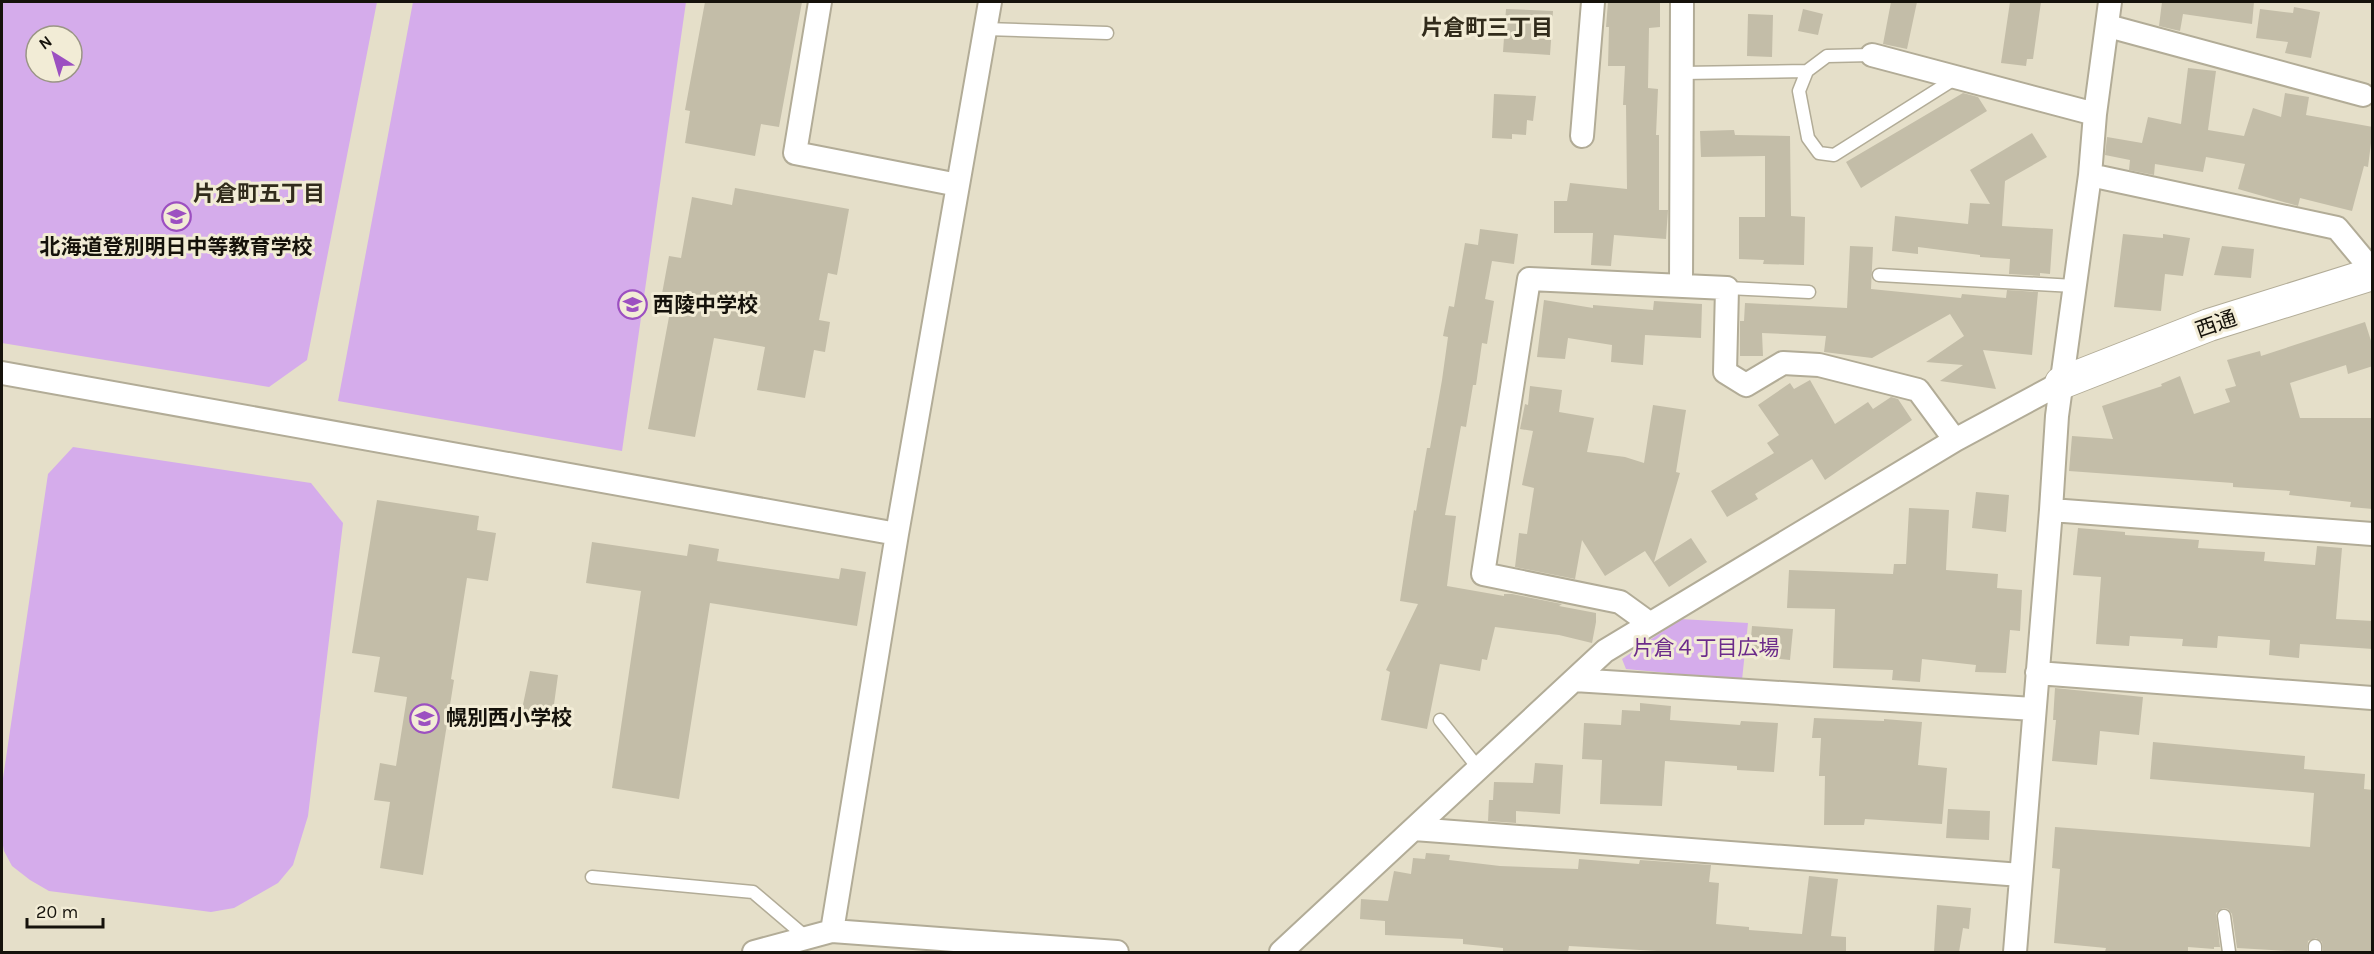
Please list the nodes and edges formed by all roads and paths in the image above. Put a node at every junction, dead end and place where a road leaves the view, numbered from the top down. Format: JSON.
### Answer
{"nodes":[{"id":1,"x":820,"y":2,"type":"edge"},
{"id":2,"x":990,"y":2,"type":"edge"},
{"id":3,"x":1593,"y":2,"type":"edge"},
{"id":4,"x":1682,"y":2,"type":"edge"},
{"id":5,"x":2110,"y":2,"type":"edge"},
{"id":6,"x":2108,"y":26,"type":"junction"},
{"id":7,"x":985,"y":29,"type":"junction"},
{"id":8,"x":1107,"y":33,"type":"dead end"},
{"id":9,"x":1872,"y":55,"type":"joint"},
{"id":10,"x":1807,"y":70,"type":"junction"},
{"id":11,"x":1682,"y":73,"type":"junction"},
{"id":12,"x":1958,"y":77,"type":"junction"},
{"id":13,"x":2363,"y":95,"type":"dead end"},
{"id":14,"x":2095,"y":114,"type":"junction"},
{"id":15,"x":1582,"y":136,"type":"dead end"},
{"id":16,"x":2090,"y":176,"type":"junction"},
{"id":17,"x":958,"y":185,"type":"junction"},
{"id":18,"x":2373,"y":270,"type":"edge"},
{"id":19,"x":2373,"y":274,"type":"edge"},
{"id":20,"x":1879,"y":275,"type":"dead end"},
{"id":21,"x":1681,"y":286,"type":"junction"},
{"id":22,"x":2074,"y":286,"type":"junction"},
{"id":23,"x":1727,"y":288,"type":"junction"},
{"id":24,"x":1809,"y":292,"type":"dead end"},
{"id":25,"x":2,"y":373,"type":"edge"},
{"id":26,"x":2061,"y":383,"type":"junction"},
{"id":27,"x":1955,"y":440,"type":"junction"},
{"id":28,"x":2051,"y":510,"type":"junction"},
{"id":29,"x":897,"y":534,"type":"junction"},
{"id":30,"x":2373,"y":534,"type":"edge"},
{"id":31,"x":1649,"y":623,"type":"junction"},
{"id":32,"x":2037,"y":673,"type":"junction"},
{"id":33,"x":1574,"y":680,"type":"junction"},
{"id":34,"x":2373,"y":698,"type":"edge"},
{"id":35,"x":2034,"y":709,"type":"junction"},
{"id":36,"x":1440,"y":720,"type":"dead end"},
{"id":37,"x":1479,"y":769,"type":"junction"},
{"id":38,"x":1414,"y":829,"type":"junction"},
{"id":39,"x":2021,"y":875,"type":"junction"},
{"id":40,"x":592,"y":877,"type":"dead end"},
{"id":41,"x":2224,"y":916,"type":"dead end"},
{"id":42,"x":832,"y":931,"type":"junction"},
{"id":43,"x":807,"y":938,"type":"junction"},
{"id":44,"x":754,"y":952,"type":"edge"},
{"id":45,"x":1117,"y":952,"type":"edge"},
{"id":46,"x":1281,"y":952,"type":"edge"},
{"id":47,"x":2014,"y":952,"type":"edge"},
{"id":48,"x":2229,"y":952,"type":"edge"}],
"edges":[{"from":1,"to":17,"type":"street"},
{"from":2,"to":7,"type":"street"},
{"from":3,"to":15,"type":"street"},
{"from":4,"to":11,"type":"street"},
{"from":5,"to":6,"type":"street"},
{"from":6,"to":13,"type":"street"},
{"from":6,"to":14,"type":"street"},
{"from":7,"to":8,"type":"lane"},
{"from":7,"to":17,"type":"street"},
{"from":9,"to":10,"type":"lane"},
{"from":9,"to":12,"type":"street"},
{"from":10,"to":11,"type":"lane"},
{"from":10,"to":12,"type":"lane"},
{"from":11,"to":21,"type":"street"},
{"from":12,"to":14,"type":"street"},
{"from":14,"to":16,"type":"street"},
{"from":16,"to":18,"type":"street"},
{"from":16,"to":22,"type":"street"},
{"from":17,"to":29,"type":"street"},
{"from":19,"to":26,"type":"street","name":"西通"},
{"from":20,"to":22,"type":"lane"},
{"from":21,"to":23,"type":"street"},
{"from":21,"to":31,"type":"street"},
{"from":22,"to":26,"type":"street"},
{"from":23,"to":24,"type":"lane"},
{"from":23,"to":27,"type":"street"},
{"from":25,"to":29,"type":"street"},
{"from":26,"to":27,"type":"street"},
{"from":26,"to":28,"type":"street"},
{"from":27,"to":31,"type":"street"},
{"from":28,"to":30,"type":"street"},
{"from":28,"to":32,"type":"street"},
{"from":29,"to":42,"type":"street"},
{"from":31,"to":33,"type":"street"},
{"from":32,"to":34,"type":"street"},
{"from":32,"to":35,"type":"street"},
{"from":33,"to":35,"type":"street"},
{"from":33,"to":37,"type":"street"},
{"from":35,"to":39,"type":"street"},
{"from":36,"to":37,"type":"lane"},
{"from":37,"to":38,"type":"street"},
{"from":38,"to":39,"type":"street"},
{"from":38,"to":46,"type":"street"},
{"from":39,"to":47,"type":"street"},
{"from":40,"to":43,"type":"lane"},
{"from":41,"to":48,"type":"lane"},
{"from":42,"to":43,"type":"street"},
{"from":42,"to":45,"type":"street"},
{"from":43,"to":44,"type":"street"}]}
